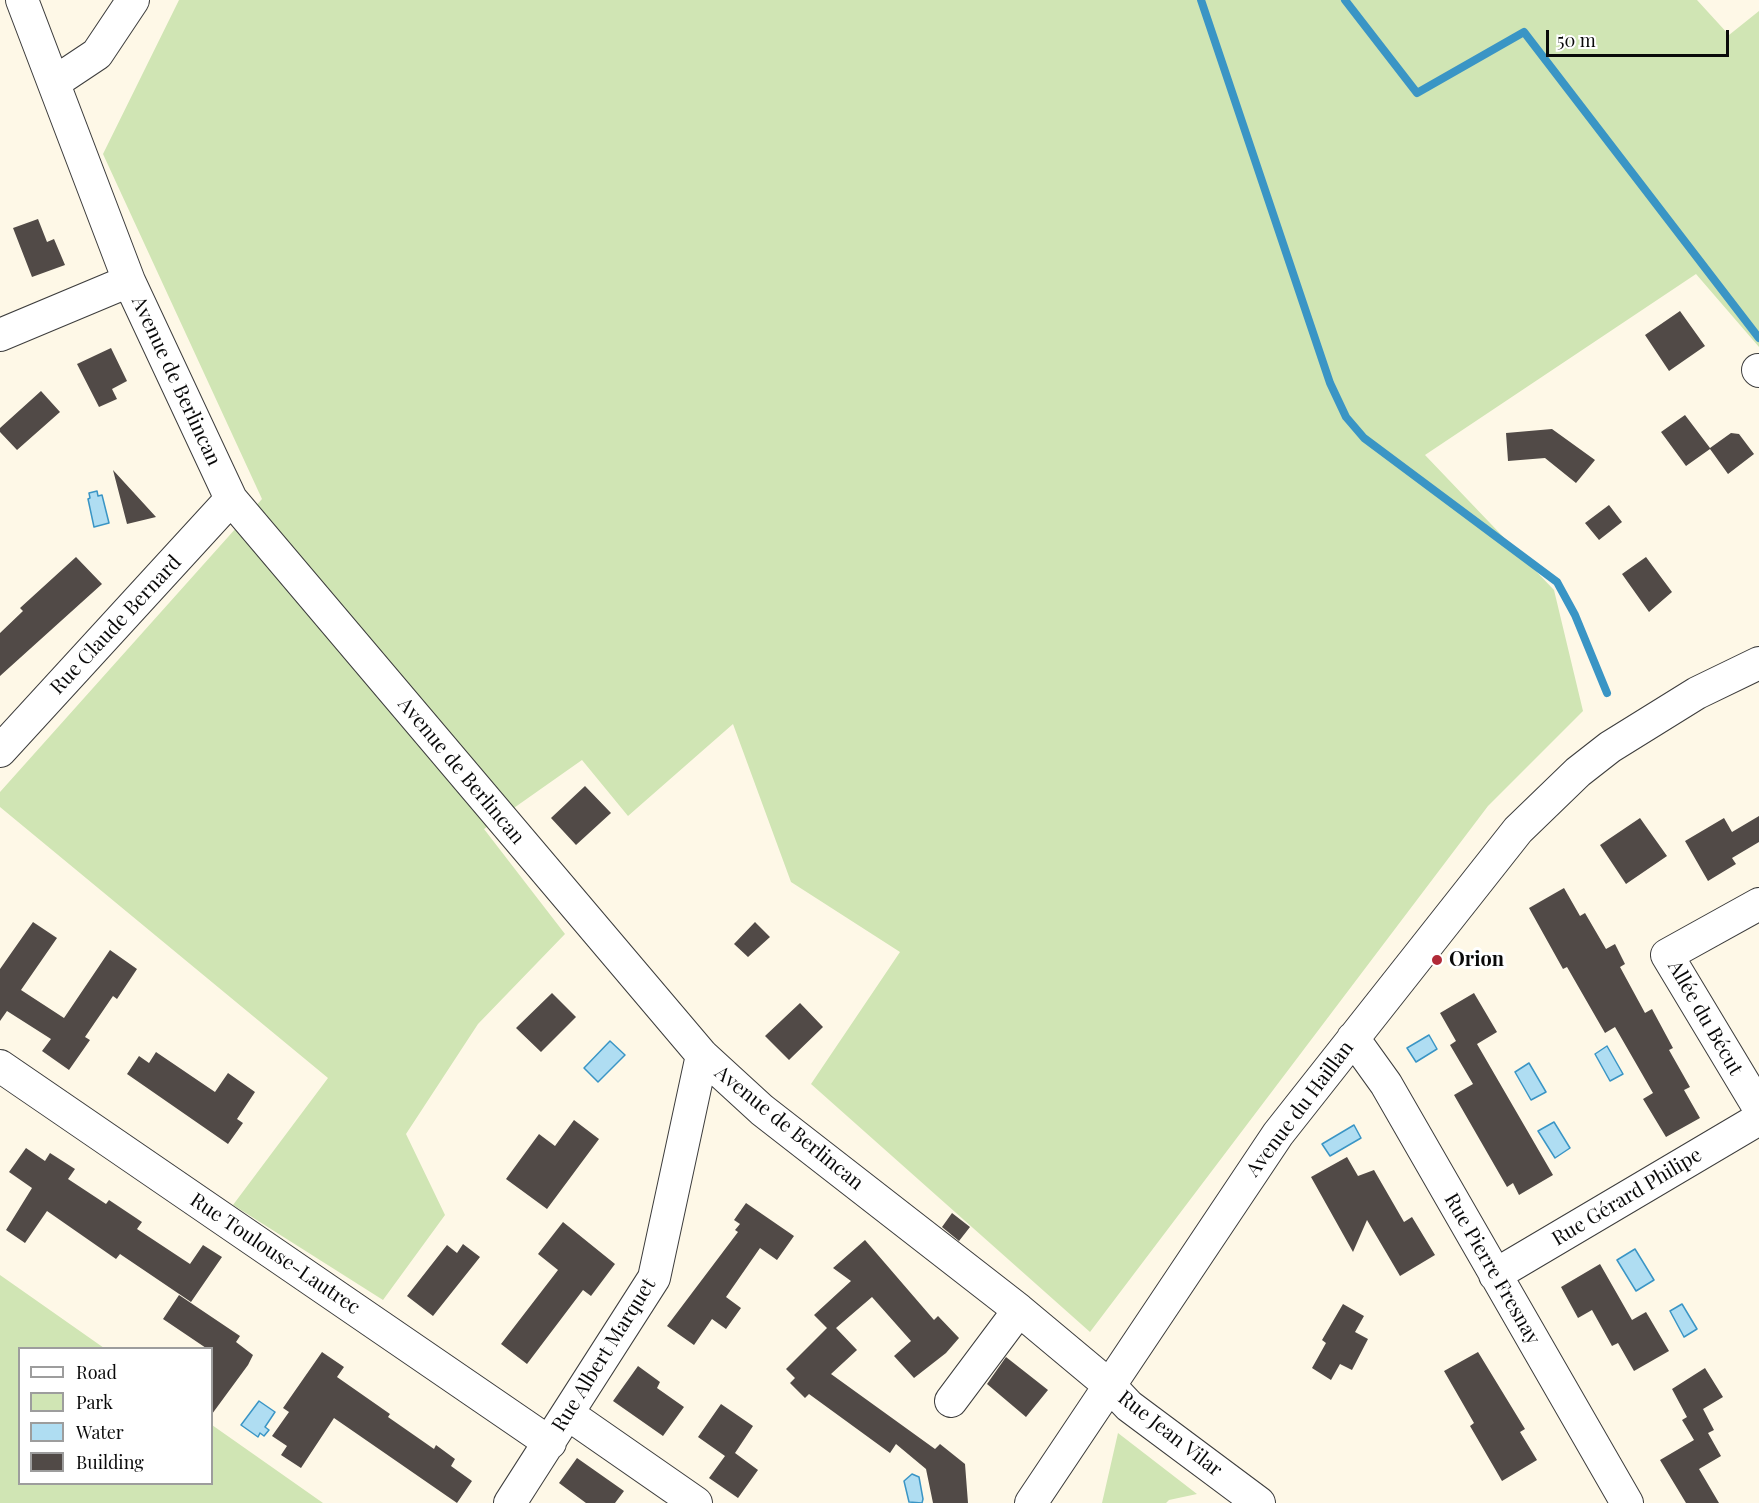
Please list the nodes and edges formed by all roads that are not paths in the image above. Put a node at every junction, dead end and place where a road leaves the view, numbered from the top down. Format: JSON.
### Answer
{"nodes":[{"id":1,"x":5,"y":0,"type":"edge"},
{"id":2,"x":22,"y":0,"type":"edge"},
{"id":3,"x":133,"y":0,"type":"edge"},
{"id":4,"x":0,"y":2,"type":"edge"},
{"id":5,"x":55,"y":82,"type":"junction"},
{"id":6,"x":129,"y":281,"type":"junction"},
{"id":7,"x":0,"y":335,"type":"edge"},
{"id":8,"x":231,"y":499,"type":"junction"},
{"id":9,"x":1759,"y":663,"type":"edge"},
{"id":10,"x":0,"y":751,"type":"edge"},
{"id":11,"x":1759,"y":904,"type":"edge"},
{"id":12,"x":1353,"y":1038,"type":"junction"},
{"id":13,"x":702,"y":1055,"type":"junction"},
{"id":14,"x":0,"y":1066,"type":"edge"},
{"id":15,"x":1759,"y":1108,"type":"edge"},
{"id":16,"x":1759,"y":1119,"type":"edge"},
{"id":17,"x":1495,"y":1275,"type":"junction"},
{"id":18,"x":1019,"y":1310,"type":"junction"},
{"id":19,"x":1110,"y":1386,"type":"junction"},
{"id":20,"x":951,"y":1401,"type":"dead end"},
{"id":21,"x":568,"y":1413,"type":"junction"},
{"id":22,"x":550,"y":1443,"type":"junction"},
{"id":23,"x":510,"y":1503,"type":"edge"},
{"id":24,"x":696,"y":1503,"type":"edge"},
{"id":25,"x":1031,"y":1503,"type":"edge"},
{"id":26,"x":1259,"y":1503,"type":"edge"},
{"id":27,"x":1627,"y":1503,"type":"edge"}],
"edges":[{"from":1,"to":4,"type":"street"},
{"from":2,"to":5,"type":"street","name":"Avenue de Berlincan"},
{"from":3,"to":5,"type":"street"},
{"from":5,"to":6,"type":"street","name":"Avenue de Berlincan"},
{"from":6,"to":7,"type":"street"},
{"from":6,"to":8,"type":"street","name":"Avenue de Berlincan"},
{"from":8,"to":10,"type":"street","name":"Rue Claude Bernard"},
{"from":8,"to":13,"type":"street","name":"Avenue de Berlincan"},
{"from":9,"to":12,"type":"street","name":"Avenue du Haillan"},
{"from":11,"to":15,"type":"street","name":"Allée du Bécut"},
{"from":12,"to":17,"type":"street","name":"Rue Pierre Fresnay"},
{"from":12,"to":19,"type":"street","name":"Avenue du Haillan"},
{"from":13,"to":18,"type":"street","name":"Avenue de Berlincan"},
{"from":13,"to":21,"type":"street","name":"Rue Albert Marquet"},
{"from":14,"to":22,"type":"street","name":"Rue Toulouse-Lautrec"},
{"from":16,"to":17,"type":"street","name":"Rue Gérard Philipe"},
{"from":17,"to":27,"type":"street","name":"Rue Pierre Fresnay"},
{"from":18,"to":19,"type":"street","name":"Avenue de Berlincan"},
{"from":18,"to":20,"type":"street"},
{"from":19,"to":25,"type":"street","name":"Avenue du Haillan"},
{"from":19,"to":26,"type":"street","name":"Rue Jean Vilar"},
{"from":21,"to":22,"type":"street","name":"Rue Albert Marquet"},
{"from":21,"to":24,"type":"street"},
{"from":22,"to":23,"type":"street","name":"Rue Albert Marquet"}]}
